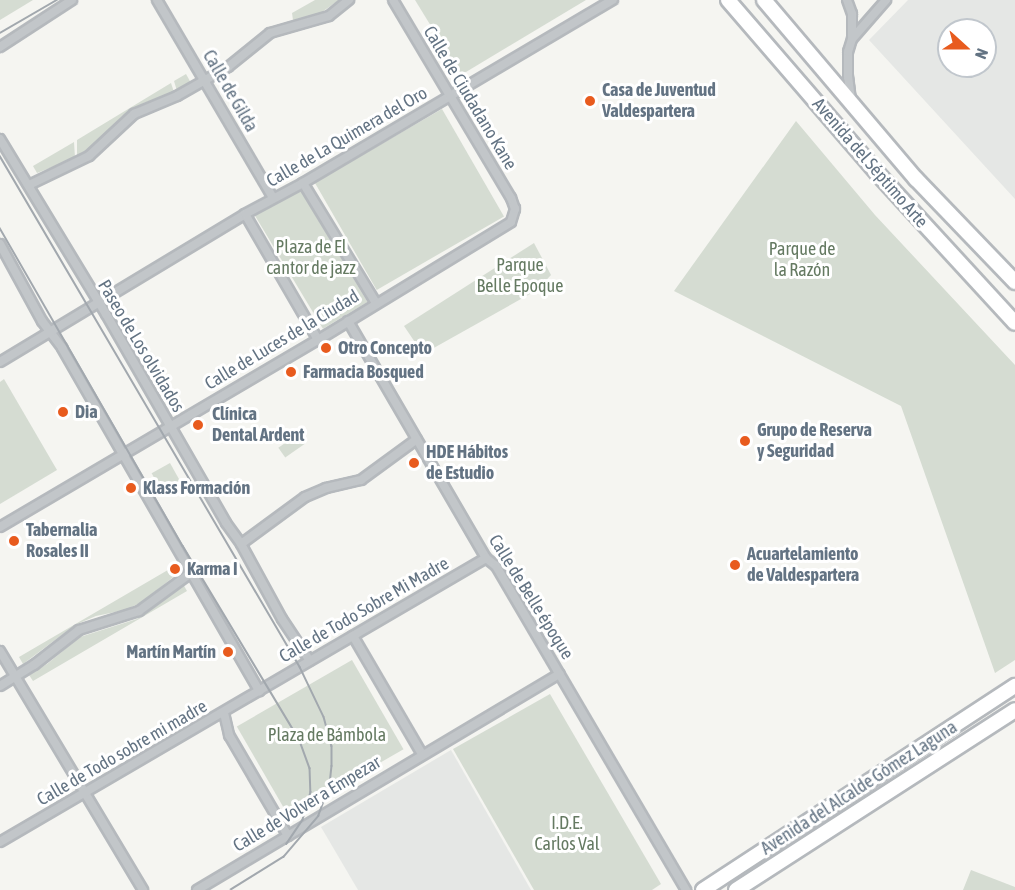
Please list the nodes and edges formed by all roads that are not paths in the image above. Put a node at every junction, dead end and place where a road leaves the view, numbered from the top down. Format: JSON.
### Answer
{"nodes":[{"id":1,"x":72,"y":0,"type":"edge"},
{"id":2,"x":157,"y":0,"type":"edge"},
{"id":3,"x":349,"y":0,"type":"edge"},
{"id":4,"x":393,"y":0,"type":"edge"},
{"id":5,"x":613,"y":0,"type":"edge"},
{"id":6,"x":728,"y":0,"type":"edge"},
{"id":7,"x":764,"y":0,"type":"edge"},
{"id":8,"x":847,"y":0,"type":"edge"},
{"id":9,"x":886,"y":0,"type":"edge"},
{"id":10,"x":852,"y":39,"type":"junction"},
{"id":11,"x":0,"y":47,"type":"edge"},
{"id":12,"x":204,"y":81,"type":"junction"},
{"id":13,"x":450,"y":97,"type":"junction"},
{"id":14,"x":852,"y":103,"type":"junction"},
{"id":15,"x":0,"y":140,"type":"edge"},
{"id":16,"x":303,"y":183,"type":"junction"},
{"id":17,"x":29,"y":185,"type":"junction"},
{"id":18,"x":273,"y":198,"type":"junction"},
{"id":19,"x":245,"y":214,"type":"junction"},
{"id":20,"x":514,"y":214,"type":"joint"},
{"id":21,"x":0,"y":244,"type":"edge"},
{"id":22,"x":1015,"y":282,"type":"edge"},
{"id":23,"x":98,"y":303,"type":"junction"},
{"id":24,"x":376,"y":303,"type":"junction"},
{"id":25,"x":348,"y":321,"type":"junction"},
{"id":26,"x":1015,"y":322,"type":"edge"},
{"id":27,"x":51,"y":333,"type":"junction"},
{"id":28,"x":318,"y":340,"type":"junction"},
{"id":29,"x":0,"y":362,"type":"edge"},
{"id":30,"x":170,"y":426,"type":"junction"},
{"id":31,"x":417,"y":439,"type":"junction"},
{"id":32,"x":122,"y":454,"type":"junction"},
{"id":33,"x":0,"y":527,"type":"edge"},
{"id":34,"x":241,"y":544,"type":"junction"},
{"id":35,"x":486,"y":558,"type":"junction"},
{"id":36,"x":191,"y":573,"type":"junction"},
{"id":37,"x":353,"y":636,"type":"junction"},
{"id":38,"x":0,"y":651,"type":"edge"},
{"id":39,"x":310,"y":661,"type":"junction"},
{"id":40,"x":560,"y":674,"type":"junction"},
{"id":41,"x":15,"y":677,"type":"junction"},
{"id":42,"x":0,"y":686,"type":"edge"},
{"id":43,"x":1015,"y":686,"type":"edge"},
{"id":44,"x":259,"y":691,"type":"junction"},
{"id":45,"x":1015,"y":710,"type":"edge"},
{"id":46,"x":224,"y":713,"type":"junction"},
{"id":47,"x":422,"y":754,"type":"junction"},
{"id":48,"x":85,"y":793,"type":"junction"},
{"id":49,"x":288,"y":836,"type":"junction"},
{"id":50,"x":0,"y":842,"type":"edge"},
{"id":51,"x":143,"y":890,"type":"edge"},
{"id":52,"x":197,"y":890,"type":"edge"},
{"id":53,"x":686,"y":890,"type":"edge"},
{"id":54,"x":703,"y":890,"type":"edge"},
{"id":55,"x":736,"y":890,"type":"edge"}],
"edges":[{"from":1,"to":11,"type":"street"},
{"from":2,"to":12,"type":"street","name":"Calle de Gilda"},
{"from":3,"to":12,"type":"street"},
{"from":4,"to":13,"type":"street","name":"Calle de Ciudadano Kane"},
{"from":5,"to":13,"type":"street","name":"Calle de La Quimera del Oro"},
{"from":6,"to":26,"type":"main road","name":"Avenida del Séptimo Arte"},
{"from":7,"to":14,"type":"main road","name":"Avenida del Séptimo Arte"},
{"from":8,"to":10,"type":"street"},
{"from":9,"to":10,"type":"street"},
{"from":10,"to":14,"type":"street"},
{"from":12,"to":17,"type":"street"},
{"from":12,"to":18,"type":"street","name":"Calle de Gilda"},
{"from":13,"to":16,"type":"street","name":"Calle de La Quimera del Oro"},
{"from":13,"to":20,"type":"street","name":"Calle de Ciudadano Kane"},
{"from":14,"to":22,"type":"main road","name":"Avenida del Séptimo Arte"},
{"from":15,"to":17,"type":"street","name":"Paseo de Los olvidados"},
{"from":16,"to":18,"type":"street","name":"Calle de La Quimera del Oro"},
{"from":16,"to":24,"type":"street"},
{"from":17,"to":23,"type":"street","name":"Paseo de Los olvidados"},
{"from":18,"to":19,"type":"street","name":"Calle de La Quimera del Oro"},
{"from":19,"to":23,"type":"street","name":"Calle de La Quimera del Oro"},
{"from":19,"to":28,"type":"street"},
{"from":20,"to":24,"type":"street","name":"Calle de Luces de la Ciudad"},
{"from":21,"to":27,"type":"street"},
{"from":23,"to":27,"type":"street"},
{"from":23,"to":30,"type":"street","name":"Paseo de Los olvidados"},
{"from":24,"to":25,"type":"street","name":"Calle de Luces de la Ciudad"},
{"from":25,"to":28,"type":"street","name":"Calle de Luces de la Ciudad"},
{"from":25,"to":31,"type":"street","name":"Calle de Belle époque"},
{"from":27,"to":29,"type":"street"},
{"from":27,"to":32,"type":"street"},
{"from":28,"to":30,"type":"street","name":"Calle de Luces de la Ciudad"},
{"from":30,"to":32,"type":"street","name":"Calle de Luces de la Ciudad"},
{"from":30,"to":34,"type":"street","name":"Paseo de Los olvidados"},
{"from":31,"to":34,"type":"street"},
{"from":31,"to":35,"type":"street","name":"Calle de Belle époque"},
{"from":32,"to":33,"type":"street","name":"Calle de Luces de la Ciudad"},
{"from":32,"to":36,"type":"street"},
{"from":34,"to":39,"type":"street","name":"Paseo de Los olvidados"},
{"from":35,"to":37,"type":"street","name":"Calle de Todo Sobre Mi Madre"},
{"from":35,"to":40,"type":"street","name":"Calle de Belle époque"},
{"from":36,"to":41,"type":"street"},
{"from":36,"to":44,"type":"street"},
{"from":37,"to":39,"type":"street","name":"Calle de Todo Sobre Mi Madre"},
{"from":37,"to":47,"type":"street"},
{"from":38,"to":41,"type":"street"},
{"from":39,"to":44,"type":"street","name":"Calle de Todo Sobre Mi Madre"},
{"from":40,"to":47,"type":"street","name":"Calle de Volver a Empezar"},
{"from":40,"to":53,"type":"street","name":"Calle de Belle époque"},
{"from":41,"to":42,"type":"street"},
{"from":41,"to":48,"type":"street"},
{"from":43,"to":54,"type":"main road","name":"Avenida del Alcalde Gómez Laguna"},
{"from":44,"to":46,"type":"street","name":"Calle de Todo sobre mi madre"},
{"from":45,"to":55,"type":"main road","name":"Avenida del Alcalde Gómez Laguna"},
{"from":46,"to":48,"type":"street","name":"Calle de Todo sobre mi madre"},
{"from":46,"to":49,"type":"street"},
{"from":47,"to":49,"type":"street","name":"Calle de Volver a Empezar"},
{"from":48,"to":50,"type":"street","name":"Calle de Todo sobre mi madre"},
{"from":48,"to":51,"type":"street"},
{"from":49,"to":52,"type":"street","name":"Calle de Volver a Empezar"}]}
